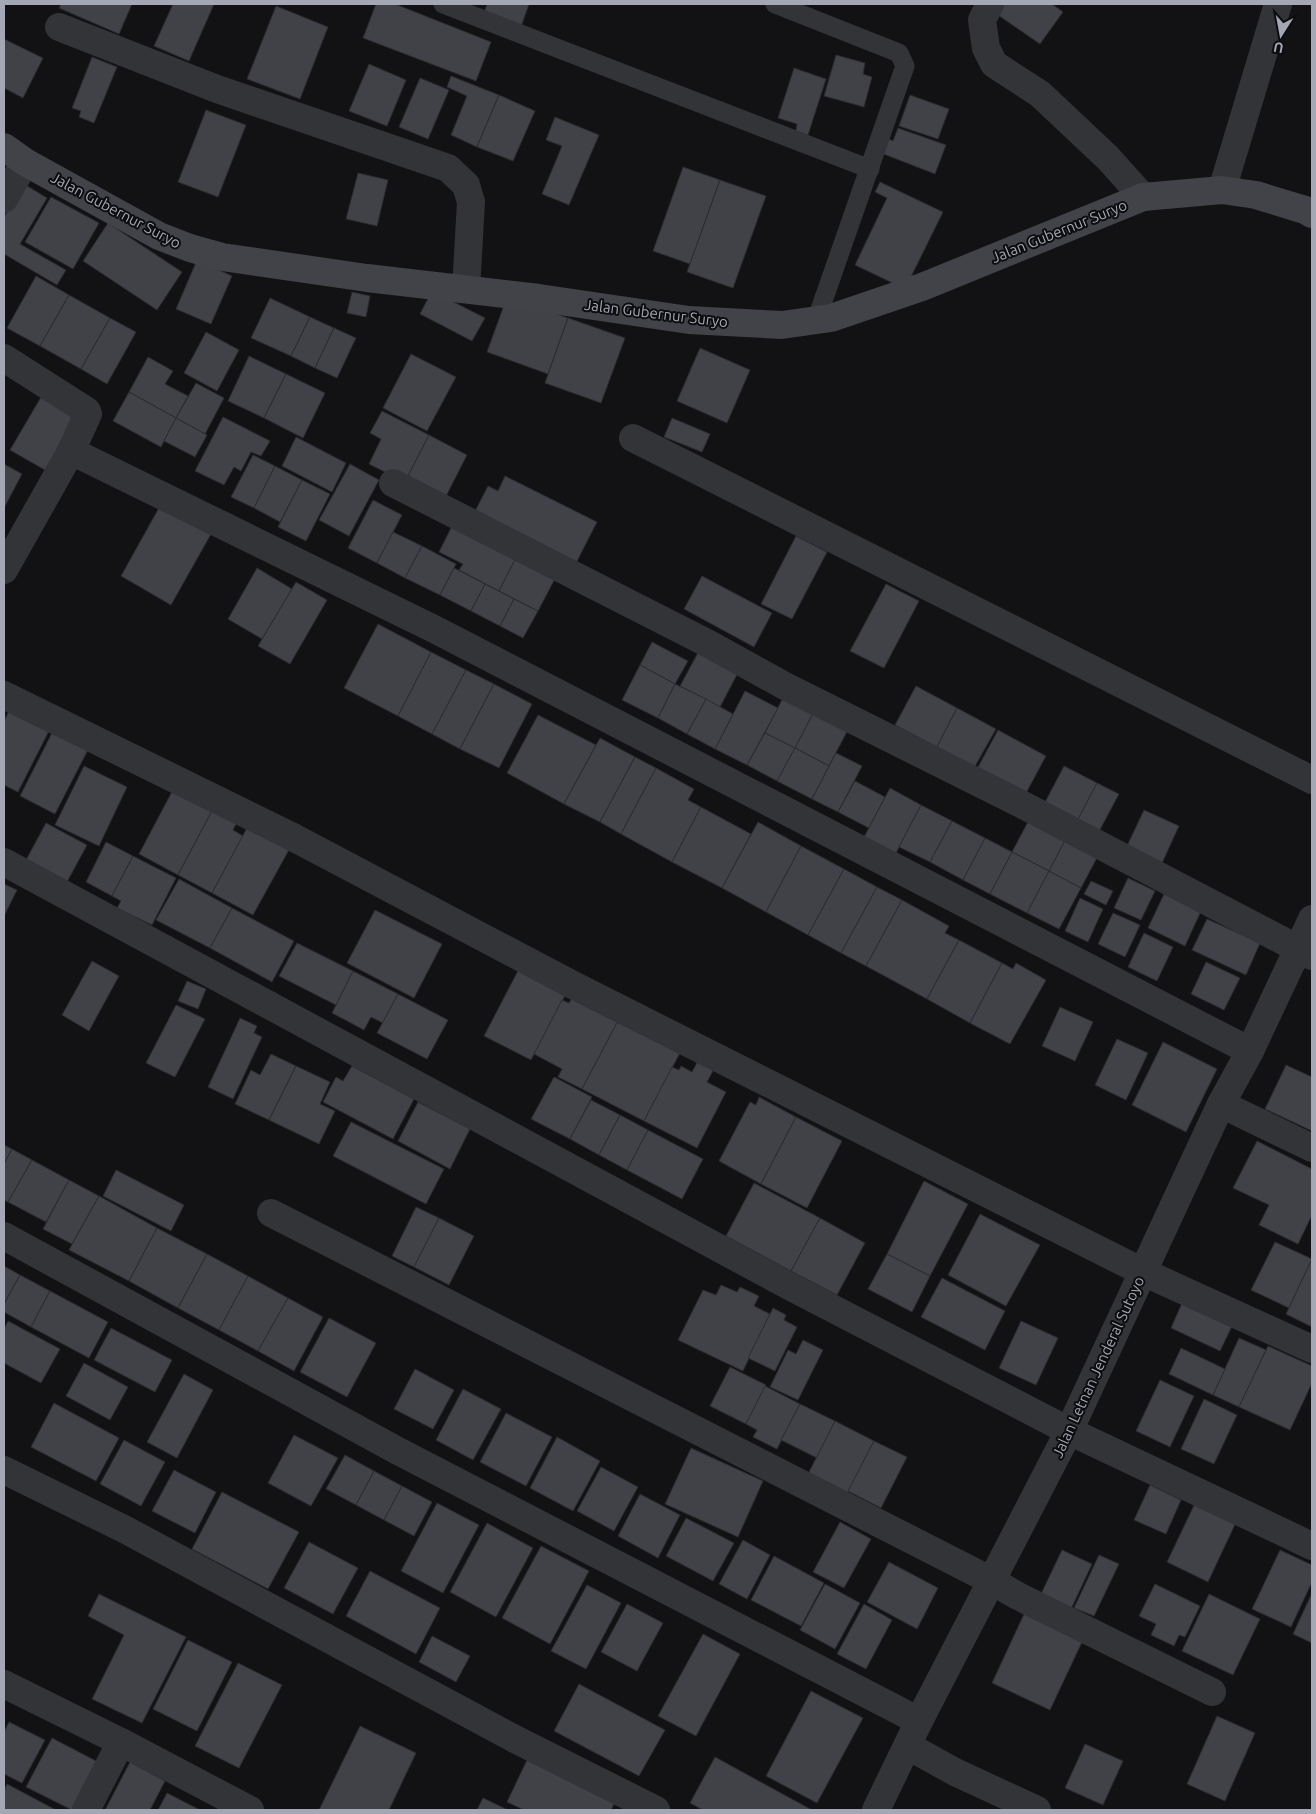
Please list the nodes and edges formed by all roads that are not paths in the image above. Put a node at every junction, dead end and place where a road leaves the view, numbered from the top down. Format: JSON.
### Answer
{"nodes":[{"id":1,"x":443,"y":4,"type":"edge"},
{"id":2,"x":774,"y":4,"type":"edge"},
{"id":3,"x":990,"y":4,"type":"edge"},
{"id":4,"x":1278,"y":4,"type":"edge"},
{"id":5,"x":59,"y":27,"type":"dead end"},
{"id":6,"x":14,"y":154,"type":"edge"},
{"id":7,"x":870,"y":168,"type":"junction"},
{"id":8,"x":1222,"y":190,"type":"junction"},
{"id":9,"x":1143,"y":197,"type":"junction"},
{"id":10,"x":4,"y":199,"type":"edge"},
{"id":11,"x":1312,"y":214,"type":"edge"},
{"id":12,"x":466,"y":289,"type":"junction"},
{"id":13,"x":816,"y":320,"type":"junction"},
{"id":14,"x":4,"y":358,"type":"edge"},
{"id":15,"x":633,"y":438,"type":"dead end"},
{"id":16,"x":71,"y":452,"type":"junction"},
{"id":17,"x":393,"y":483,"type":"dead end"},
{"id":18,"x":4,"y":570,"type":"edge"},
{"id":19,"x":4,"y":695,"type":"edge"},
{"id":20,"x":1312,"y":780,"type":"edge"},
{"id":21,"x":4,"y":862,"type":"edge"},
{"id":22,"x":1312,"y":919,"type":"edge"},
{"id":23,"x":1305,"y":952,"type":"edge"},
{"id":24,"x":1250,"y":1051,"type":"junction"},
{"id":25,"x":1221,"y":1104,"type":"junction"},
{"id":26,"x":1312,"y":1148,"type":"edge"},
{"id":27,"x":271,"y":1213,"type":"dead end"},
{"id":28,"x":4,"y":1236,"type":"edge"},
{"id":29,"x":1143,"y":1272,"type":"junction"},
{"id":30,"x":1312,"y":1349,"type":"edge"},
{"id":31,"x":1069,"y":1431,"type":"junction"},
{"id":32,"x":4,"y":1470,"type":"edge"},
{"id":33,"x":1312,"y":1546,"type":"edge"},
{"id":34,"x":992,"y":1581,"type":"junction"},
{"id":35,"x":4,"y":1684,"type":"edge"},
{"id":36,"x":1212,"y":1692,"type":"dead end"},
{"id":37,"x":919,"y":1721,"type":"junction"},
{"id":38,"x":121,"y":1742,"type":"junction"},
{"id":39,"x":917,"y":1750,"type":"junction"},
{"id":40,"x":86,"y":1810,"type":"edge"},
{"id":41,"x":250,"y":1810,"type":"edge"},
{"id":42,"x":656,"y":1810,"type":"edge"},
{"id":43,"x":876,"y":1810,"type":"edge"},
{"id":44,"x":1037,"y":1810,"type":"edge"}],
"edges":[{"from":1,"to":7,"type":"lane"},
{"from":2,"to":7,"type":"lane"},
{"from":3,"to":9,"type":"street"},
{"from":4,"to":8,"type":"street"},
{"from":5,"to":12,"type":"street"},
{"from":6,"to":10,"type":"street"},
{"from":6,"to":12,"type":"main road","name":"Jalan Gubernur Suryo"},
{"from":7,"to":13,"type":"lane"},
{"from":8,"to":9,"type":"main road","name":"Jalan Gubernur Suryo"},
{"from":8,"to":11,"type":"main road","name":"Jalan Gubernur Suryo"},
{"from":9,"to":13,"type":"main road","name":"Jalan Gubernur Suryo"},
{"from":12,"to":13,"type":"main road","name":"Jalan Gubernur Suryo"},
{"from":14,"to":16,"type":"street"},
{"from":15,"to":20,"type":"street"},
{"from":16,"to":18,"type":"street"},
{"from":16,"to":24,"type":"street"},
{"from":17,"to":23,"type":"street"},
{"from":19,"to":29,"type":"street"},
{"from":21,"to":31,"type":"street"},
{"from":22,"to":23,"type":"street","name":"Jalan Letnan Jenderal Sutoyo"},
{"from":23,"to":24,"type":"street","name":"Jalan Letnan Jenderal Sutoyo"},
{"from":24,"to":25,"type":"street","name":"Jalan Letnan Jenderal Sutoyo"},
{"from":25,"to":26,"type":"street"},
{"from":25,"to":29,"type":"street","name":"Jalan Letnan Jenderal Sutoyo"},
{"from":27,"to":34,"type":"street"},
{"from":28,"to":37,"type":"street"},
{"from":29,"to":30,"type":"street"},
{"from":29,"to":31,"type":"street","name":"Jalan Letnan Jenderal Sutoyo"},
{"from":31,"to":33,"type":"street"},
{"from":31,"to":34,"type":"street","name":"Jalan Letnan Jenderal Sutoyo"},
{"from":32,"to":42,"type":"street"},
{"from":34,"to":36,"type":"street"},
{"from":34,"to":37,"type":"street","name":"Jalan Letnan Jenderal Sutoyo"},
{"from":35,"to":38,"type":"street"},
{"from":37,"to":39,"type":"street","name":"Jalan Letnan Jenderal Sutoyo"},
{"from":38,"to":40,"type":"street"},
{"from":38,"to":41,"type":"street"},
{"from":39,"to":43,"type":"street","name":"Jalan Letnan Jenderal Sutoyo"},
{"from":39,"to":44,"type":"street"}]}
